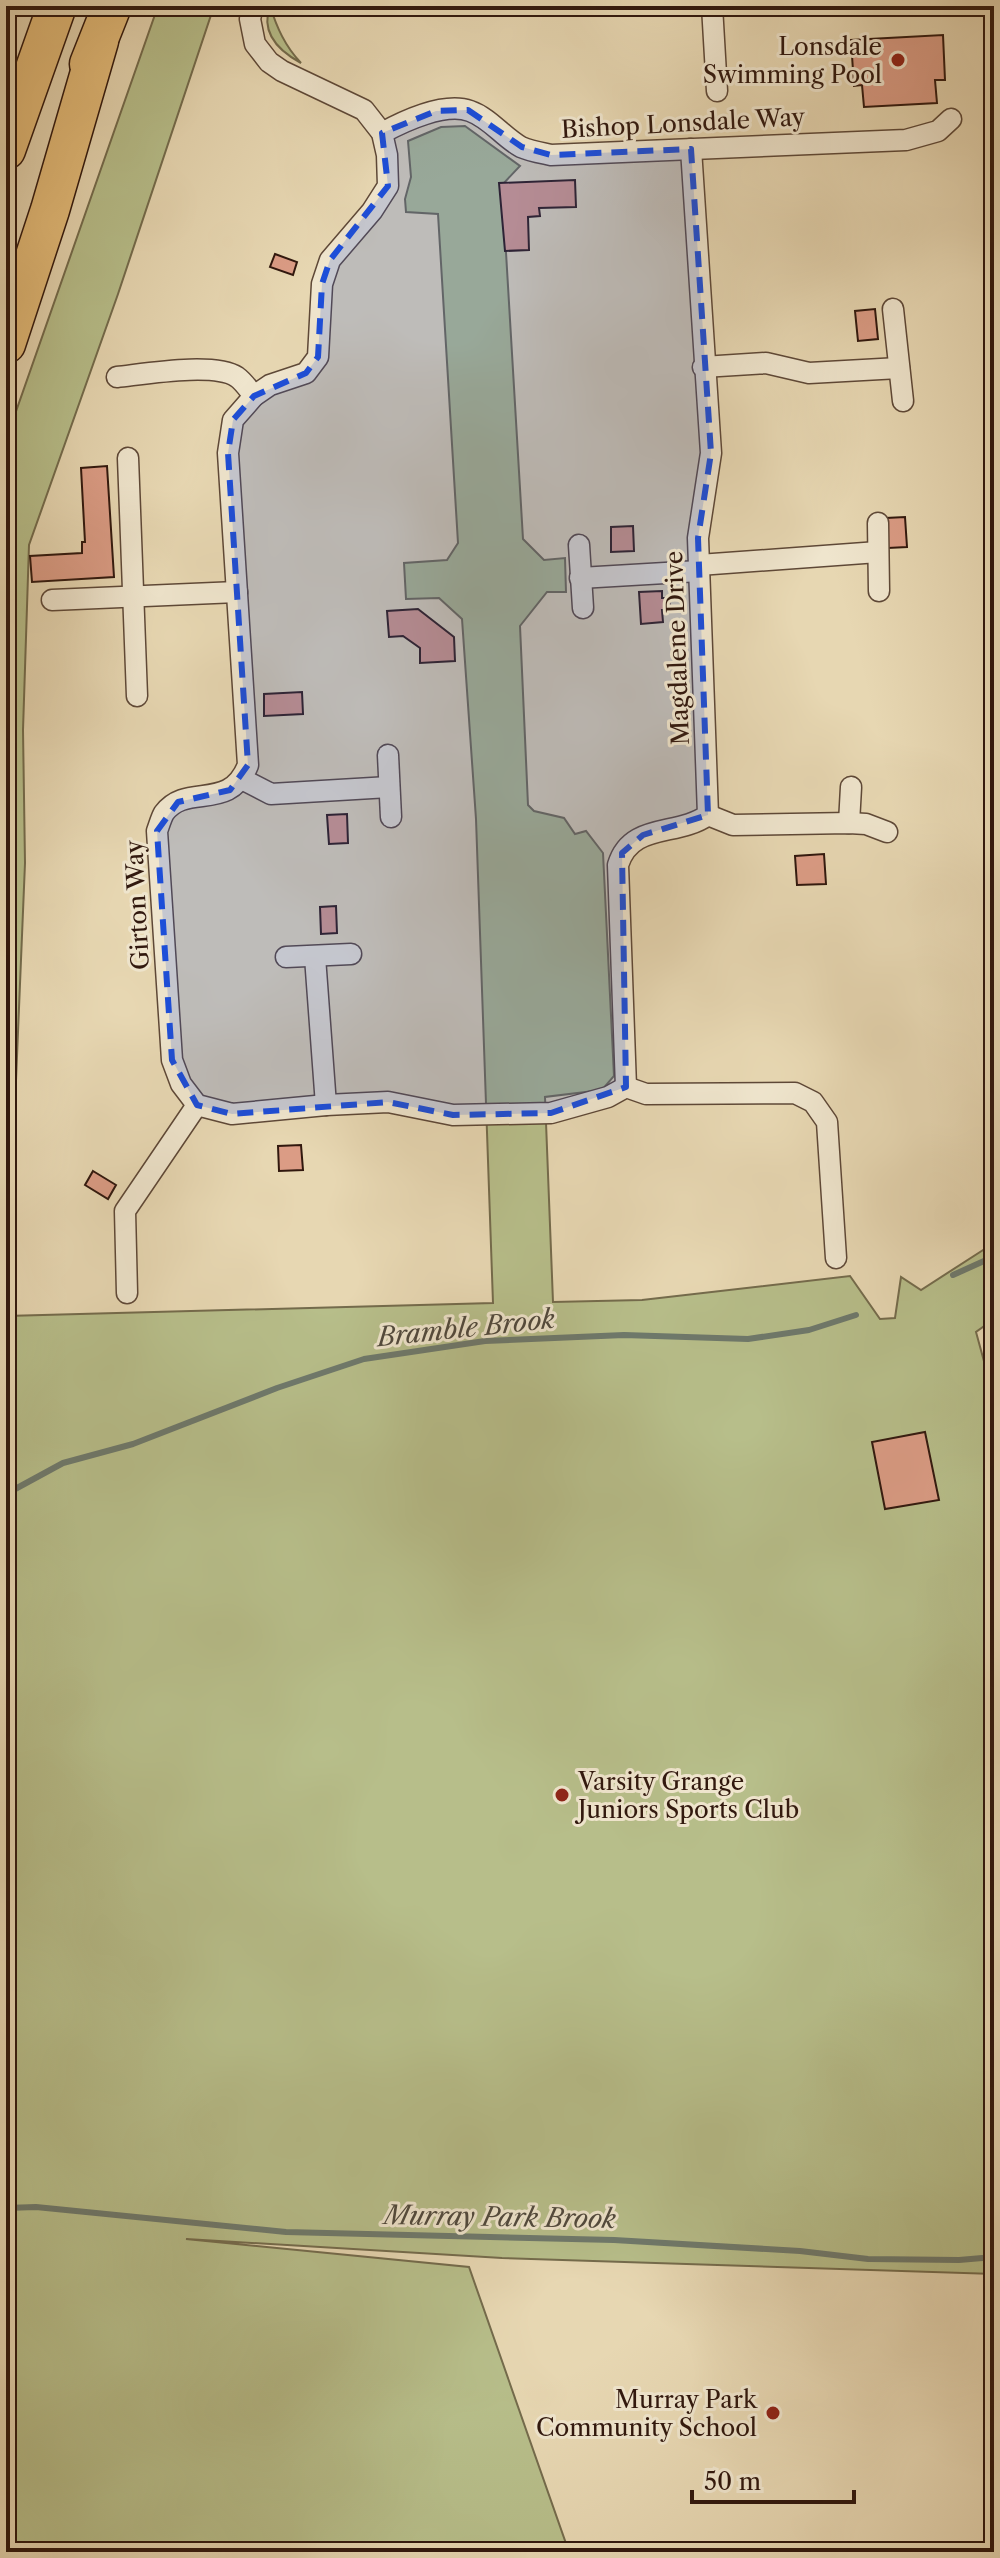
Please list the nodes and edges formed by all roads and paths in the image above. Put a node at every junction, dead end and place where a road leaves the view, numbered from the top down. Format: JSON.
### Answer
{"nodes":[{"id":1,"x":112,"y":6,"type":"edge"},
{"id":2,"x":253,"y":6,"type":"edge"},
{"id":3,"x":712,"y":6,"type":"edge"},
{"id":4,"x":52,"y":19,"type":"edge"},
{"id":5,"x":99,"y":41,"type":"junction"},
{"id":6,"x":717,"y":91,"type":"dead end"},
{"id":7,"x":6,"y":113,"type":"edge"},
{"id":8,"x":951,"y":119,"type":"dead end"},
{"id":9,"x":382,"y":133,"type":"junction"},
{"id":10,"x":691,"y":149,"type":"junction"},
{"id":11,"x":6,"y":150,"type":"edge"},
{"id":12,"x":6,"y":266,"type":"edge"},
{"id":13,"x":893,"y":309,"type":"dead end"},
{"id":14,"x":6,"y":344,"type":"edge"},
{"id":15,"x":703,"y":367,"type":"junction"},
{"id":16,"x":899,"y":368,"type":"junction"},
{"id":17,"x":117,"y":377,"type":"dead end"},
{"id":18,"x":254,"y":396,"type":"junction"},
{"id":19,"x":903,"y":401,"type":"dead end"},
{"id":20,"x":128,"y":458,"type":"dead end"},
{"id":21,"x":878,"y":523,"type":"dead end"},
{"id":22,"x":579,"y":545,"type":"dead end"},
{"id":23,"x":878,"y":552,"type":"junction"},
{"id":24,"x":699,"y":568,"type":"junction"},
{"id":25,"x":580,"y":578,"type":"junction"},
{"id":26,"x":879,"y":591,"type":"dead end"},
{"id":27,"x":237,"y":592,"type":"junction"},
{"id":28,"x":133,"y":598,"type":"junction"},
{"id":29,"x":52,"y":600,"type":"dead end"},
{"id":30,"x":583,"y":608,"type":"dead end"},
{"id":31,"x":137,"y":696,"type":"dead end"},
{"id":32,"x":388,"y":755,"type":"dead end"},
{"id":33,"x":242,"y":779,"type":"junction"},
{"id":34,"x":389,"y":787,"type":"junction"},
{"id":35,"x":851,"y":787,"type":"dead end"},
{"id":36,"x":708,"y":815,"type":"junction"},
{"id":37,"x":391,"y":817,"type":"dead end"},
{"id":38,"x":849,"y":823,"type":"junction"},
{"id":39,"x":887,"y":832,"type":"dead end"},
{"id":40,"x":351,"y":954,"type":"dead end"},
{"id":41,"x":286,"y":957,"type":"dead end"},
{"id":42,"x":315,"y":957,"type":"junction"},
{"id":43,"x":626,"y":1087,"type":"junction"},
{"id":44,"x":197,"y":1105,"type":"junction"},
{"id":45,"x":326,"y":1105,"type":"junction"},
{"id":46,"x":836,"y":1258,"type":"dead end"},
{"id":47,"x":127,"y":1293,"type":"dead end"}],
"edges":[{"from":1,"to":5,"type":"highway"},
{"from":2,"to":9,"type":"street"},
{"from":3,"to":6,"type":"street"},
{"from":4,"to":7,"type":"highway"},
{"from":4,"to":11,"type":"highway"},
{"from":5,"to":12,"type":"highway"},
{"from":5,"to":14,"type":"highway"},
{"from":8,"to":10,"type":"street","name":"Bishop Lonsdale Way"},
{"from":9,"to":10,"type":"street","name":"Bishop Lonsdale Way"},
{"from":9,"to":18,"type":"street"},
{"from":10,"to":15,"type":"street","name":"Magdalene Drive"},
{"from":13,"to":16,"type":"street"},
{"from":15,"to":16,"type":"street"},
{"from":15,"to":24,"type":"street","name":"Magdalene Drive"},
{"from":16,"to":19,"type":"street"},
{"from":17,"to":18,"type":"street"},
{"from":18,"to":27,"type":"street"},
{"from":20,"to":28,"type":"street"},
{"from":21,"to":23,"type":"street"},
{"from":22,"to":25,"type":"street"},
{"from":23,"to":24,"type":"street"},
{"from":23,"to":26,"type":"street"},
{"from":24,"to":25,"type":"street"},
{"from":24,"to":36,"type":"street","name":"Magdalene Drive"},
{"from":25,"to":30,"type":"street"},
{"from":27,"to":28,"type":"street"},
{"from":27,"to":33,"type":"street"},
{"from":28,"to":29,"type":"street"},
{"from":28,"to":31,"type":"street"},
{"from":32,"to":34,"type":"street"},
{"from":33,"to":34,"type":"street"},
{"from":33,"to":44,"type":"street","name":"Girton Way"},
{"from":34,"to":37,"type":"street"},
{"from":35,"to":38,"type":"street"},
{"from":36,"to":38,"type":"street"},
{"from":36,"to":43,"type":"street"},
{"from":38,"to":39,"type":"street"},
{"from":40,"to":42,"type":"street"},
{"from":41,"to":42,"type":"street"},
{"from":42,"to":45,"type":"street"},
{"from":43,"to":45,"type":"street"},
{"from":43,"to":46,"type":"street"},
{"from":44,"to":45,"type":"street"},
{"from":44,"to":47,"type":"street"}]}
